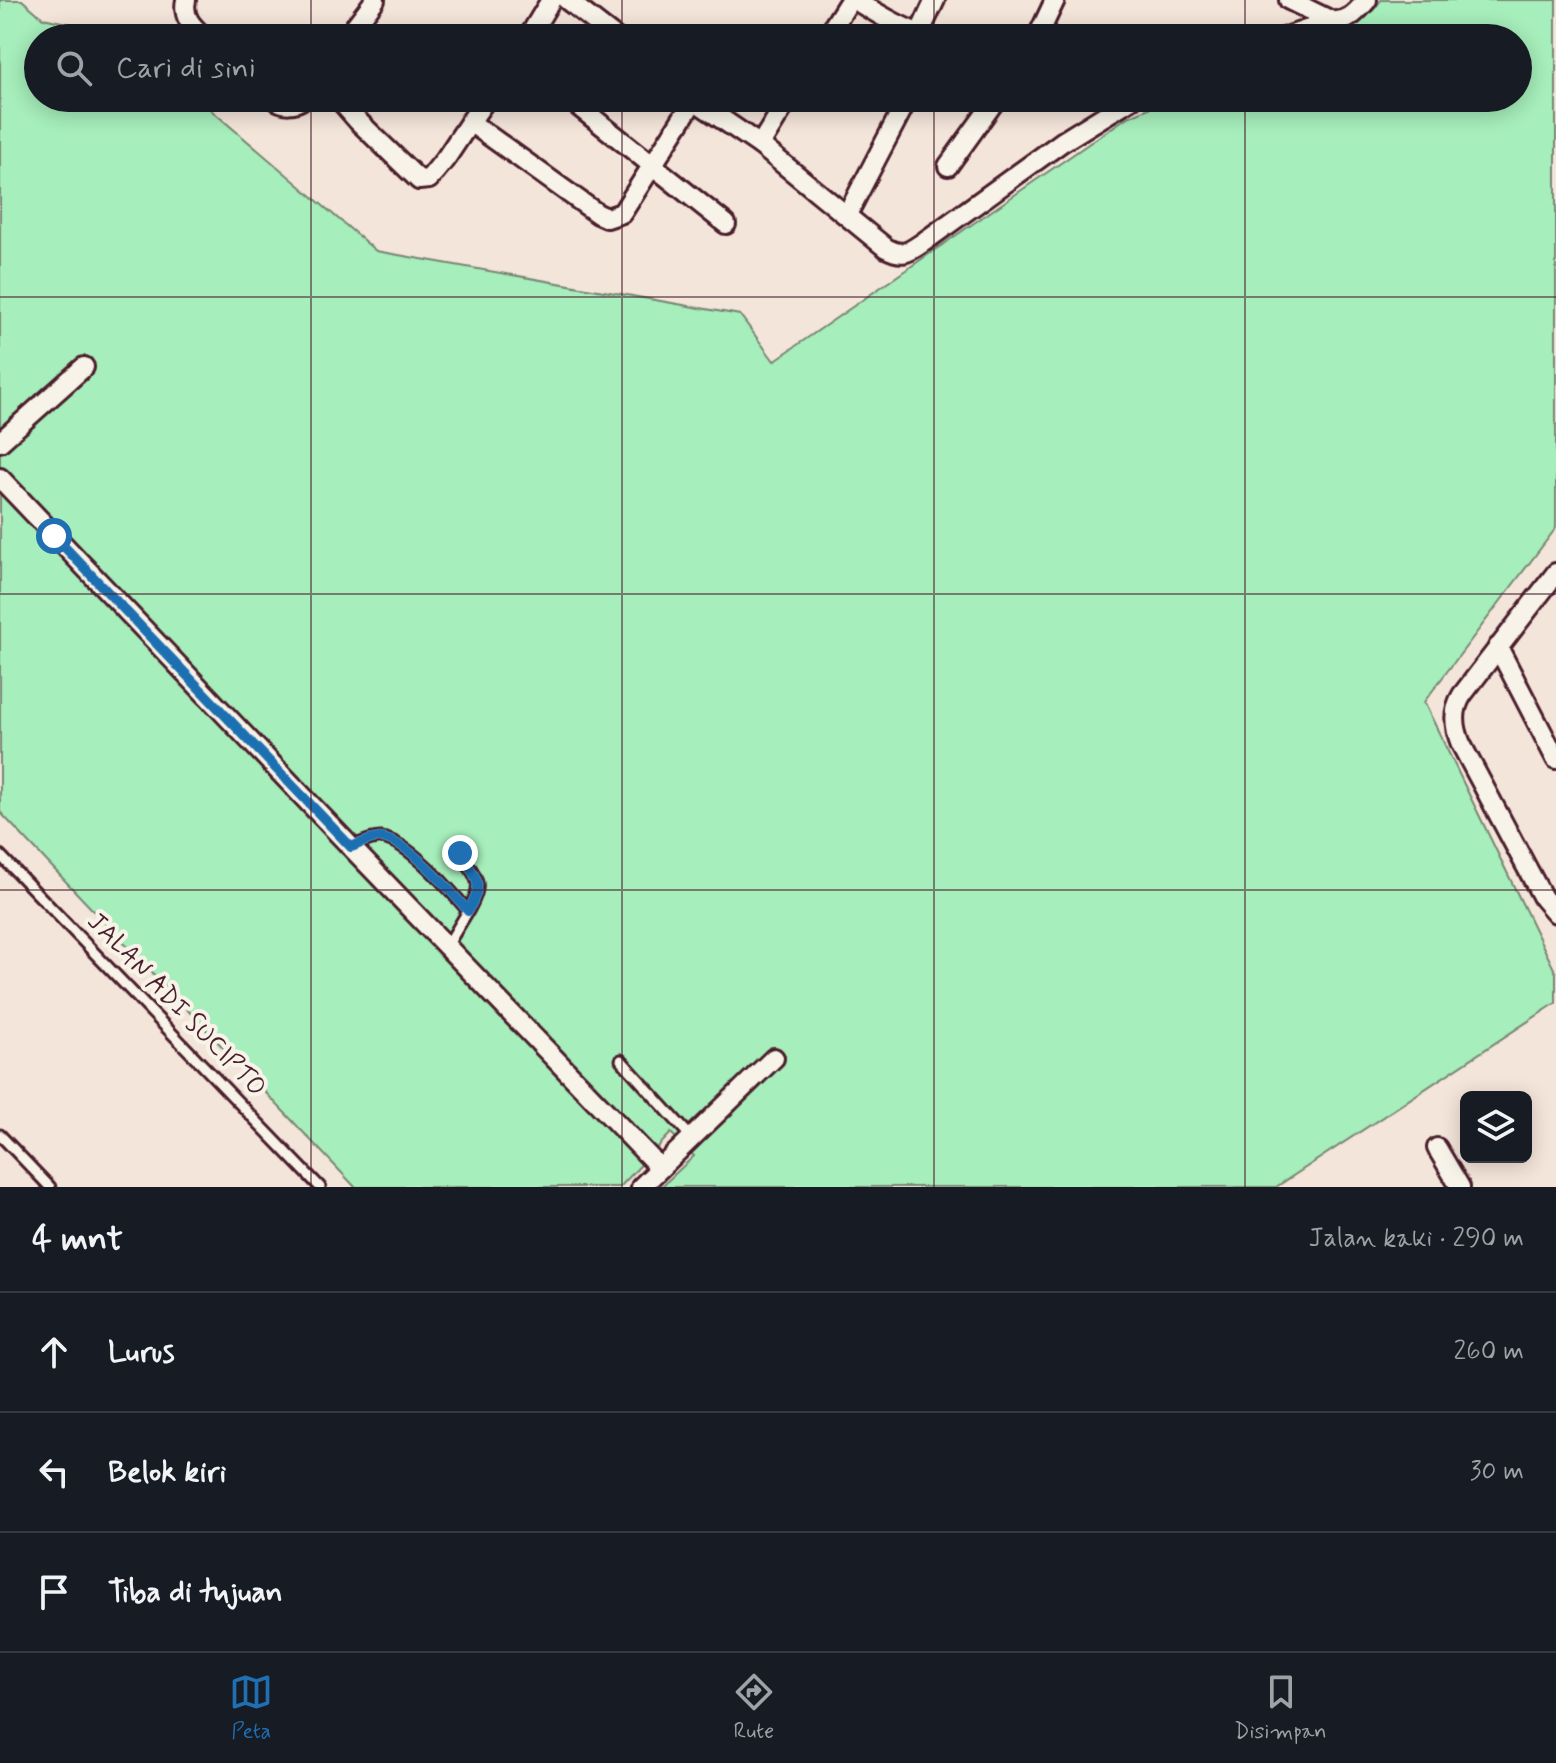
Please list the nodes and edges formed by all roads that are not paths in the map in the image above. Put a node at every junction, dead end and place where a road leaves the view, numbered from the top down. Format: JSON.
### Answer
{"nodes":[{"id":1,"x":186,"y":0,"type":"edge"},
{"id":2,"x":375,"y":0,"type":"edge"},
{"id":3,"x":567,"y":0,"type":"edge"},
{"id":4,"x":852,"y":0,"type":"edge"},
{"id":5,"x":935,"y":0,"type":"edge"},
{"id":6,"x":1055,"y":0,"type":"edge"},
{"id":7,"x":1289,"y":0,"type":"edge"},
{"id":8,"x":1367,"y":0,"type":"edge"},
{"id":9,"x":546,"y":2,"type":"edge"},
{"id":10,"x":1332,"y":21,"type":"junction"},
{"id":11,"x":191,"y":24,"type":"edge"},
{"id":12,"x":357,"y":24,"type":"edge"},
{"id":13,"x":535,"y":24,"type":"edge"},
{"id":14,"x":598,"y":24,"type":"edge"},
{"id":15,"x":836,"y":24,"type":"edge"},
{"id":16,"x":898,"y":24,"type":"edge"},
{"id":17,"x":929,"y":24,"type":"edge"},
{"id":18,"x":1044,"y":24,"type":"edge"},
{"id":19,"x":1323,"y":24,"type":"edge"},
{"id":20,"x":351,"y":112,"type":"edge"},
{"id":21,"x":477,"y":112,"type":"edge"},
{"id":22,"x":586,"y":112,"type":"edge"},
{"id":23,"x":685,"y":112,"type":"edge"},
{"id":24,"x":712,"y":112,"type":"edge"},
{"id":25,"x":780,"y":112,"type":"edge"},
{"id":26,"x":901,"y":112,"type":"edge"},
{"id":27,"x":987,"y":112,"type":"edge"},
{"id":28,"x":1110,"y":112,"type":"edge"},
{"id":29,"x":470,"y":122,"type":"junction"},
{"id":30,"x":760,"y":145,"type":"junction"},
{"id":31,"x":652,"y":164,"type":"junction"},
{"id":32,"x":948,"y":166,"type":"dead end"},
{"id":33,"x":847,"y":215,"type":"junction"},
{"id":34,"x":726,"y":224,"type":"dead end"},
{"id":35,"x":84,"y":367,"type":"dead end"},
{"id":36,"x":0,"y":442,"type":"edge"},
{"id":37,"x":0,"y":478,"type":"edge"},
{"id":38,"x":1555,"y":576,"type":"edge"},
{"id":39,"x":1498,"y":647,"type":"junction"},
{"id":40,"x":1556,"y":759,"type":"edge"},
{"id":41,"x":351,"y":847,"type":"junction"},
{"id":42,"x":460,"y":853,"type":"dead end"},
{"id":43,"x":0,"y":855,"type":"edge"},
{"id":44,"x":468,"y":911,"type":"junction"},
{"id":45,"x":1556,"y":913,"type":"edge"},
{"id":46,"x":447,"y":946,"type":"junction"},
{"id":47,"x":774,"y":1058,"type":"dead end"},
{"id":48,"x":621,"y":1060,"type":"dead end"},
{"id":49,"x":0,"y":1135,"type":"edge"},
{"id":50,"x":691,"y":1137,"type":"junction"},
{"id":51,"x":1437,"y":1148,"type":"dead end"},
{"id":52,"x":660,"y":1168,"type":"junction"},
{"id":53,"x":50,"y":1187,"type":"edge"},
{"id":54,"x":320,"y":1187,"type":"edge"},
{"id":55,"x":641,"y":1187,"type":"edge"},
{"id":56,"x":1460,"y":1187,"type":"edge"}],
"edges":[{"from":1,"to":11,"type":"street"},
{"from":2,"to":12,"type":"street"},
{"from":3,"to":14,"type":"street"},
{"from":4,"to":15,"type":"street"},
{"from":4,"to":16,"type":"street"},
{"from":5,"to":17,"type":"street"},
{"from":6,"to":18,"type":"street"},
{"from":7,"to":10,"type":"street"},
{"from":8,"to":10,"type":"street"},
{"from":9,"to":13,"type":"street"},
{"from":10,"to":19,"type":"street"},
{"from":20,"to":29,"type":"street"},
{"from":21,"to":29,"type":"street"},
{"from":22,"to":31,"type":"street"},
{"from":23,"to":31,"type":"street"},
{"from":24,"to":30,"type":"street"},
{"from":25,"to":30,"type":"street"},
{"from":26,"to":33,"type":"street"},
{"from":27,"to":32,"type":"street"},
{"from":28,"to":33,"type":"street"},
{"from":29,"to":31,"type":"street"},
{"from":30,"to":33,"type":"street"},
{"from":31,"to":34,"type":"street"},
{"from":35,"to":36,"type":"street"},
{"from":37,"to":41,"type":"street"},
{"from":38,"to":39,"type":"street"},
{"from":39,"to":40,"type":"street"},
{"from":39,"to":45,"type":"street"},
{"from":41,"to":44,"type":"lane"},
{"from":41,"to":46,"type":"street"},
{"from":42,"to":44,"type":"lane"},
{"from":43,"to":54,"type":"lane","name":"JALAN ADI SUCIPTO"},
{"from":44,"to":46,"type":"lane"},
{"from":46,"to":52,"type":"street"},
{"from":47,"to":50,"type":"street"},
{"from":48,"to":50,"type":"lane"},
{"from":49,"to":53,"type":"lane"},
{"from":50,"to":52,"type":"street"},
{"from":51,"to":56,"type":"street"},
{"from":52,"to":55,"type":"street"}]}
